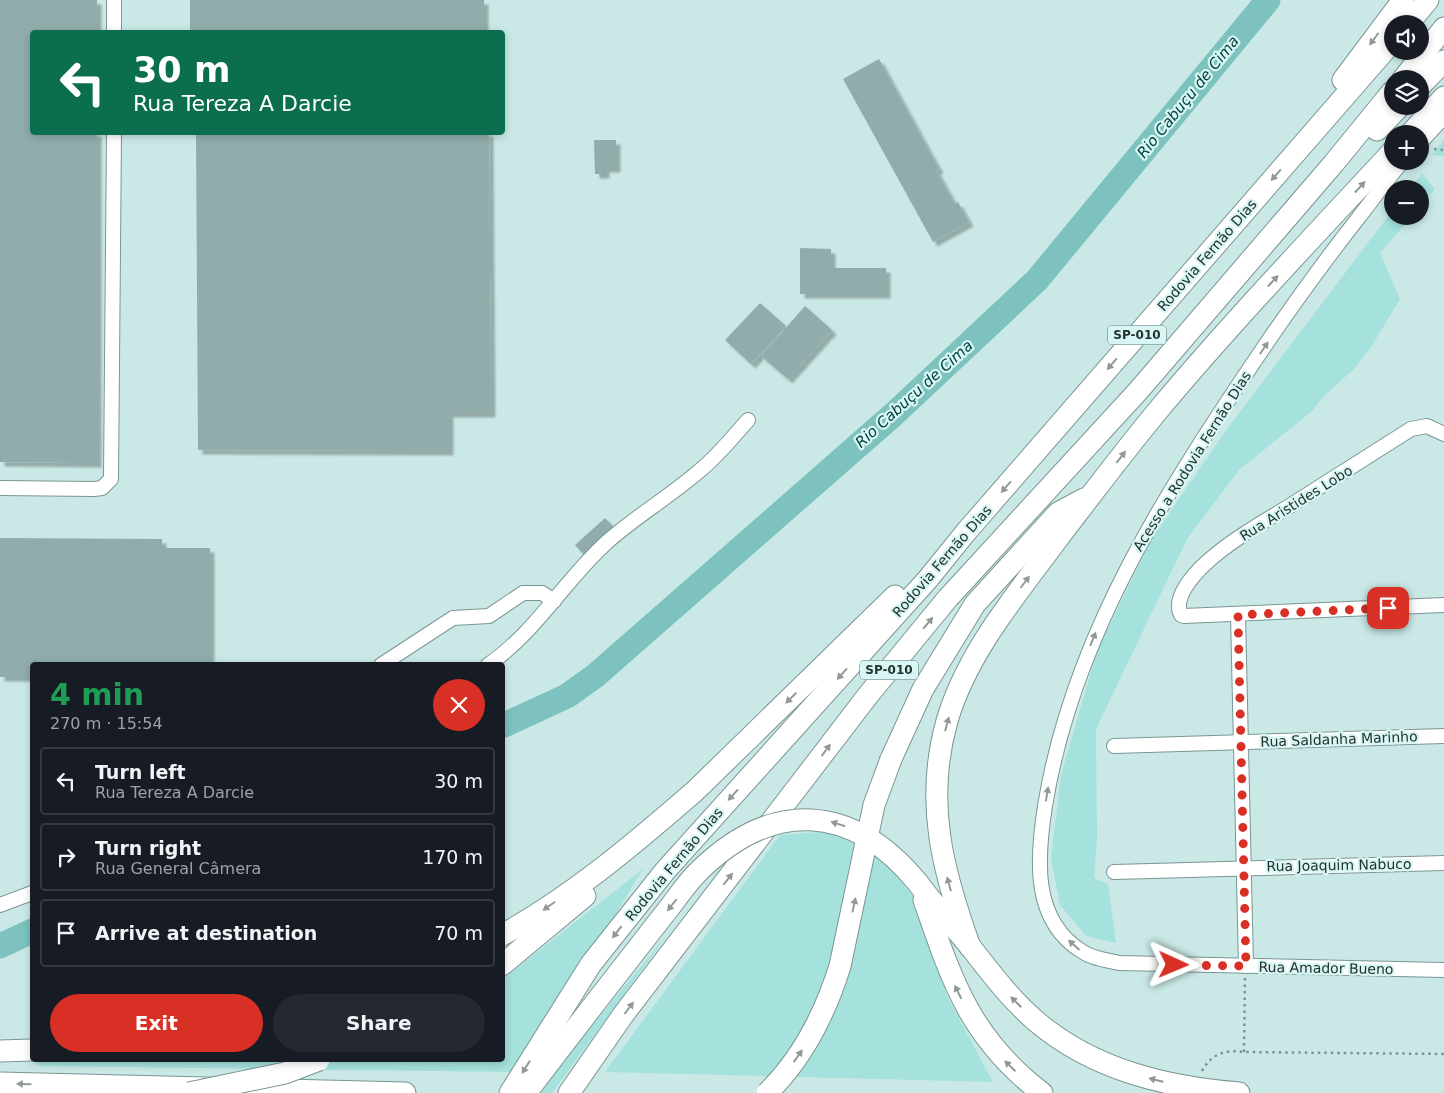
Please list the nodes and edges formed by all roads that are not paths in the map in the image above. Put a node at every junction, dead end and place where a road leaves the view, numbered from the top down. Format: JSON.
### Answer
{"nodes":[{"id":1,"x":114,"y":0,"type":"edge"},
{"id":2,"x":1403,"y":0,"type":"edge"},
{"id":3,"x":1428,"y":0,"type":"edge"},
{"id":4,"x":1416,"y":15,"type":"edge"},
{"id":5,"x":1444,"y":28,"type":"edge"},
{"id":6,"x":114,"y":30,"type":"edge"},
{"id":7,"x":1384,"y":51,"type":"edge"},
{"id":8,"x":1444,"y":61,"type":"edge"},
{"id":9,"x":1410,"y":70,"type":"edge"},
{"id":10,"x":1429,"y":77,"type":"edge"},
{"id":11,"x":1444,"y":97,"type":"edge"},
{"id":12,"x":1384,"y":102,"type":"edge"},
{"id":13,"x":1391,"y":115,"type":"edge"},
{"id":14,"x":1444,"y":117,"type":"edge"},
{"id":15,"x":1418,"y":125,"type":"edge"},
{"id":16,"x":1429,"y":133,"type":"edge"},
{"id":17,"x":114,"y":135,"type":"edge"},
{"id":18,"x":1308,"y":138,"type":"junction"},
{"id":19,"x":1384,"y":161,"type":"edge"},
{"id":20,"x":1334,"y":163,"type":"junction"},
{"id":21,"x":1396,"y":170,"type":"edge"},
{"id":22,"x":748,"y":420,"type":"dead end"},
{"id":23,"x":1444,"y":434,"type":"edge"},
{"id":24,"x":0,"y":488,"type":"edge"},
{"id":25,"x":1091,"y":495,"type":"junction"},
{"id":26,"x":966,"y":532,"type":"junction"},
{"id":27,"x":554,"y":601,"type":"junction"},
{"id":28,"x":1444,"y":606,"type":"edge"},
{"id":29,"x":1238,"y":615,"type":"junction"},
{"id":30,"x":386,"y":662,"type":"edge"},
{"id":31,"x":492,"y":662,"type":"edge"},
{"id":32,"x":1444,"y":736,"type":"edge"},
{"id":33,"x":1240,"y":742,"type":"junction"},
{"id":34,"x":1114,"y":746,"type":"dead end"},
{"id":35,"x":695,"y":791,"type":"junction"},
{"id":36,"x":1444,"y":863,"type":"edge"},
{"id":37,"x":1244,"y":868,"type":"junction"},
{"id":38,"x":1114,"y":872,"type":"dead end"},
{"id":39,"x":918,"y":883,"type":"junction"},
{"id":40,"x":30,"y":894,"type":"edge"},
{"id":41,"x":0,"y":905,"type":"edge"},
{"id":42,"x":505,"y":933,"type":"edge"},
{"id":43,"x":970,"y":947,"type":"junction"},
{"id":44,"x":505,"y":963,"type":"edge"},
{"id":45,"x":1119,"y":964,"type":"joint"},
{"id":46,"x":1246,"y":966,"type":"junction"},
{"id":47,"x":1444,"y":970,"type":"edge"},
{"id":48,"x":599,"y":1047,"type":"junction"},
{"id":49,"x":30,"y":1050,"type":"edge"},
{"id":50,"x":0,"y":1052,"type":"edge"},
{"id":51,"x":315,"y":1062,"type":"edge"},
{"id":52,"x":0,"y":1083,"type":"edge"},
{"id":53,"x":188,"y":1093,"type":"edge"},
{"id":54,"x":405,"y":1093,"type":"edge"},
{"id":55,"x":510,"y":1093,"type":"edge"},
{"id":56,"x":526,"y":1093,"type":"edge"},
{"id":57,"x":569,"y":1093,"type":"edge"},
{"id":58,"x":581,"y":1093,"type":"edge"},
{"id":59,"x":767,"y":1093,"type":"edge"},
{"id":60,"x":1042,"y":1093,"type":"edge"},
{"id":61,"x":1238,"y":1093,"type":"edge"}],
"edges":[{"from":1,"to":6,"type":"street"},
{"from":2,"to":18,"type":"highway","one_way":true},
{"from":3,"to":4,"type":"highway"},
{"from":5,"to":9,"type":"highway"},
{"from":7,"to":18,"type":"highway","name":"Rodovia Fernão Dias","number":"SP-010"},
{"from":8,"to":10,"type":"highway"},
{"from":11,"to":15,"type":"highway"},
{"from":12,"to":20,"type":"highway","number":"SP-010"},
{"from":13,"to":20,"type":"highway"},
{"from":14,"to":16,"type":"street"},
{"from":17,"to":24,"type":"street"},
{"from":18,"to":26,"type":"highway","name":"Rodovia Fernão Dias","number":"SP-010","one_way":true},
{"from":25,"to":19,"type":"highway","one_way":true},
{"from":48,"to":20,"type":"highway","number":"SP-010","one_way":true},
{"from":45,"to":21,"type":"street","name":"Acesso a Rodovia Fernão Dias","one_way":true},
{"from":22,"to":27,"type":"street"},
{"from":23,"to":29,"type":"street","name":"Rua Aristides Lobo"},
{"from":43,"to":25,"type":"highway","one_way":true},
{"from":59,"to":25,"type":"highway","one_way":true,"bridge":true},
{"from":26,"to":35,"type":"highway","one_way":true},
{"from":26,"to":55,"type":"highway","name":"Rodovia Fernão Dias","number":"SP-010","one_way":true},
{"from":27,"to":30,"type":"street"},
{"from":27,"to":31,"type":"street"},
{"from":28,"to":29,"type":"street"},
{"from":29,"to":33,"type":"street"},
{"from":32,"to":33,"type":"street","name":"Rua Saldanha Marinho"},
{"from":33,"to":34,"type":"street","name":"Rua Saldanha Marinho"},
{"from":33,"to":37,"type":"street"},
{"from":35,"to":42,"type":"highway","one_way":true},
{"from":35,"to":44,"type":"highway"},
{"from":36,"to":37,"type":"street","name":"Rua Joaquim Nabuco"},
{"from":37,"to":38,"type":"street","name":"Rua Joaquim Nabuco"},
{"from":37,"to":46,"type":"street"},
{"from":39,"to":43,"type":"highway"},
{"from":39,"to":56,"type":"highway","one_way":true,"bridge":true},
{"from":60,"to":39,"type":"highway","one_way":true},
{"from":40,"to":41,"type":"street"},
{"from":61,"to":43,"type":"highway","one_way":true},
{"from":45,"to":46,"type":"street","name":"Rua Amador Bueno"},
{"from":46,"to":47,"type":"street","name":"Rua Amador Bueno"},
{"from":48,"to":57,"type":"highway","number":"SP-010"},
{"from":48,"to":58,"type":"highway"},
{"from":49,"to":50,"type":"highway"},
{"from":51,"to":53,"type":"highway","bridge":true},
{"from":54,"to":52,"type":"highway","one_way":true}]}
